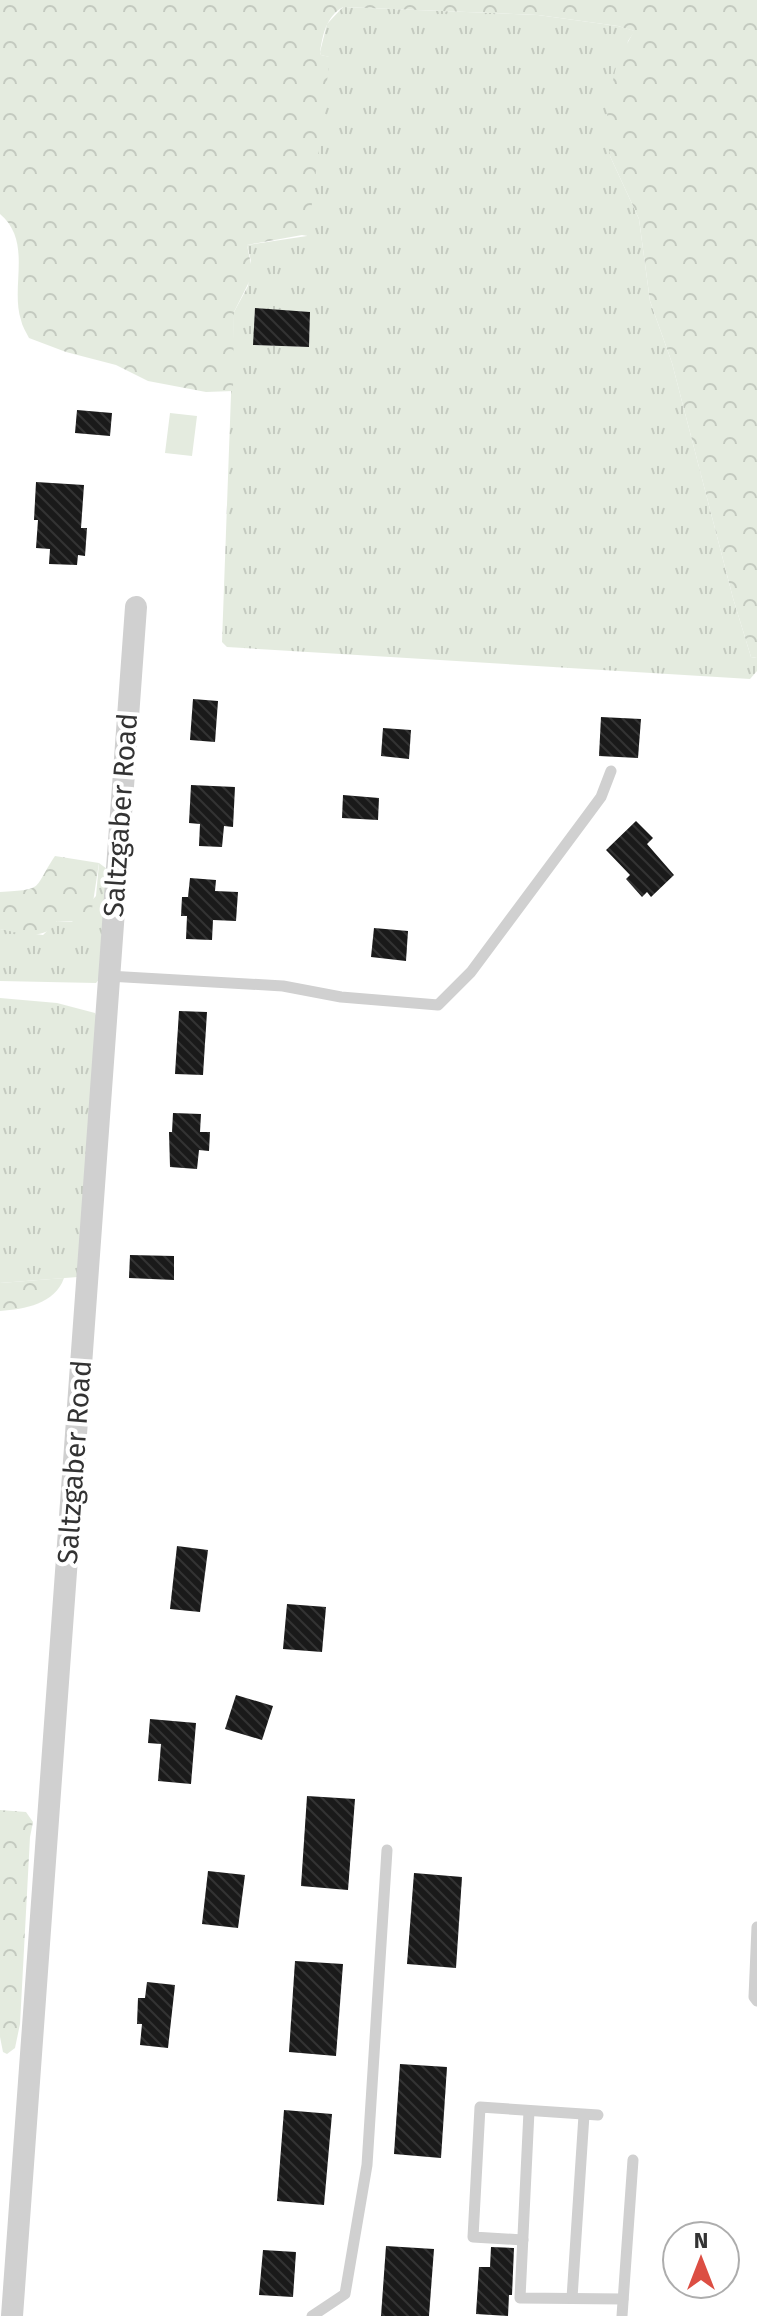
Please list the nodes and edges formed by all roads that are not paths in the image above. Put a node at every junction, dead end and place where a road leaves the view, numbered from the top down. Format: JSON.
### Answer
{"nodes":[{"id":1,"x":136,"y":607,"type":"dead end"},
{"id":2,"x":611,"y":771,"type":"dead end"},
{"id":3,"x":108,"y":976,"type":"junction"},
{"id":4,"x":387,"y":1850,"type":"dead end"},
{"id":5,"x":757,"y":1927,"type":"edge"},
{"id":6,"x":757,"y":2001,"type":"edge"},
{"id":7,"x":529,"y":2111,"type":"junction"},
{"id":8,"x":584,"y":2115,"type":"junction"},
{"id":9,"x":598,"y":2115,"type":"dead end"},
{"id":10,"x":633,"y":2160,"type":"dead end"},
{"id":11,"x":523,"y":2240,"type":"junction"},
{"id":12,"x":572,"y":2298,"type":"junction"},
{"id":13,"x":623,"y":2299,"type":"junction"},
{"id":14,"x":12,"y":2316,"type":"edge"},
{"id":15,"x":312,"y":2316,"type":"edge"},
{"id":16,"x":622,"y":2316,"type":"edge"}],
"edges":[{"from":1,"to":3,"type":"street","name":"Saltzgaber Road"},
{"from":2,"to":3,"type":"lane"},
{"from":3,"to":14,"type":"street","name":"Saltzgaber Road"},
{"from":4,"to":15,"type":"lane"},
{"from":5,"to":6,"type":"lane"},
{"from":7,"to":8,"type":"lane"},
{"from":7,"to":11,"type":"lane"},
{"from":7,"to":11,"type":"lane"},
{"from":8,"to":9,"type":"lane"},
{"from":8,"to":12,"type":"lane"},
{"from":10,"to":13,"type":"lane"},
{"from":11,"to":12,"type":"lane"},
{"from":12,"to":13,"type":"lane"},
{"from":13,"to":16,"type":"lane"}]}
